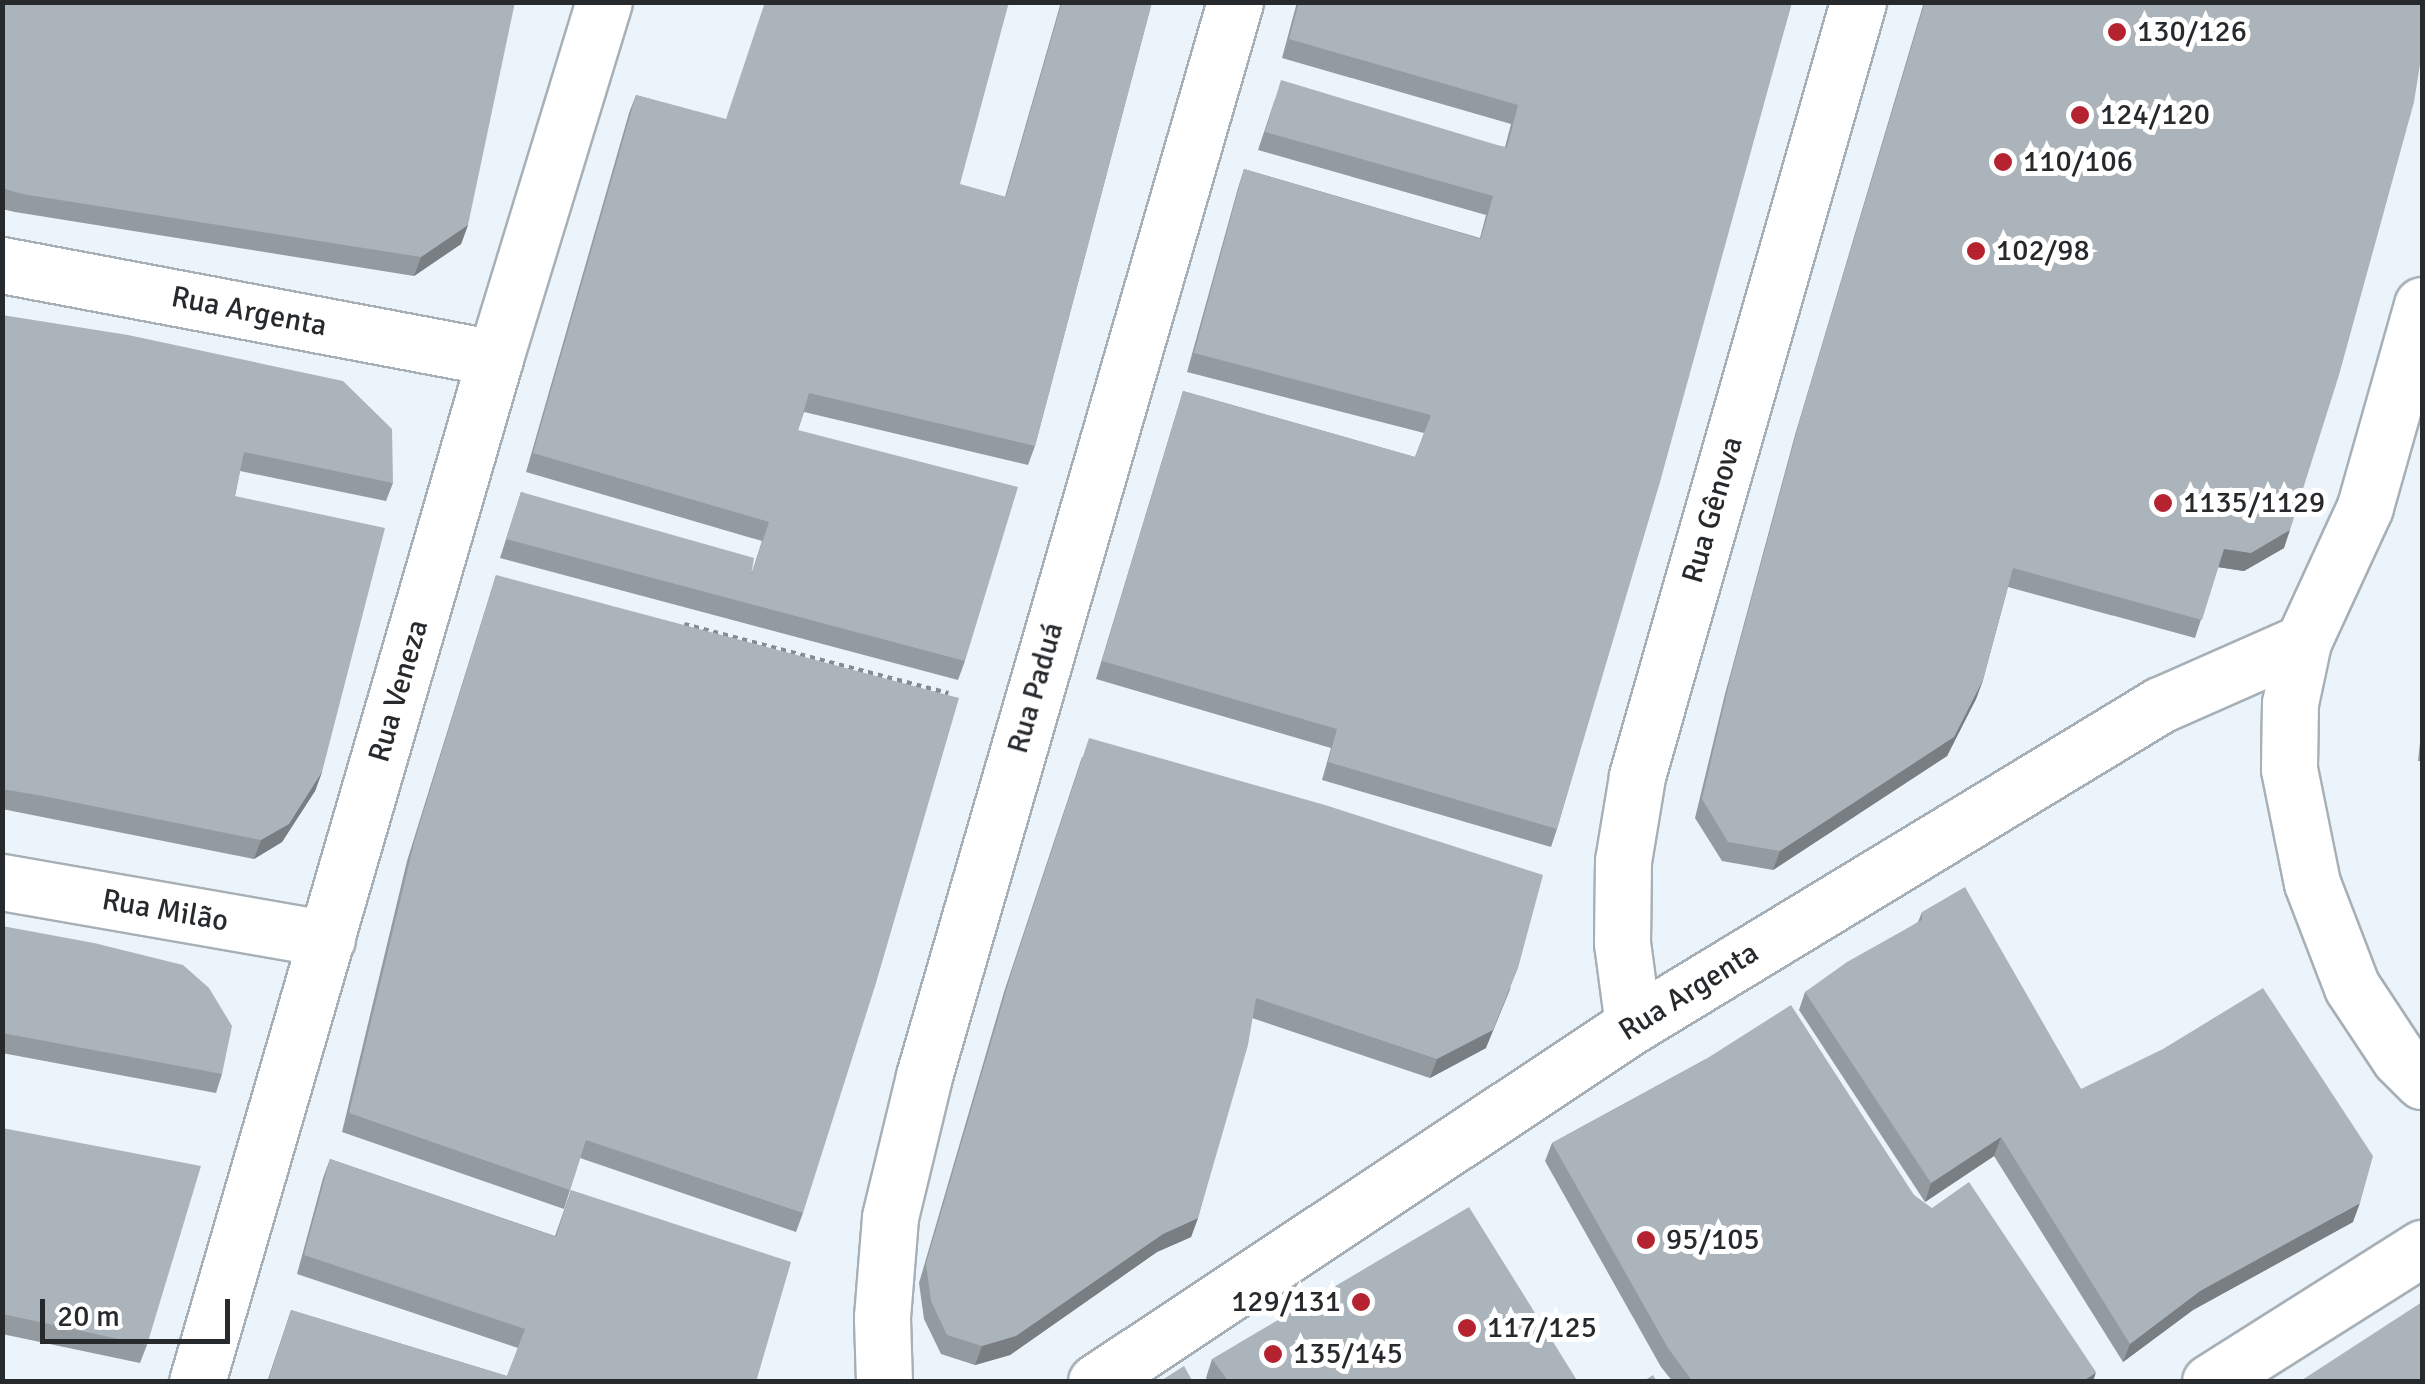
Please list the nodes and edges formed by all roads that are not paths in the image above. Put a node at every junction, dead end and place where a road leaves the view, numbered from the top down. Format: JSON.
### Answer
{"nodes":[{"id":1,"x":604,"y":2,"type":"edge"},
{"id":2,"x":1235,"y":2,"type":"edge"},
{"id":3,"x":1858,"y":2,"type":"edge"},
{"id":4,"x":2,"y":265,"type":"edge"},
{"id":5,"x":2422,"y":305,"type":"edge"},
{"id":6,"x":496,"y":358,"type":"junction"},
{"id":7,"x":2303,"y":642,"type":"junction"},
{"id":8,"x":2,"y":882,"type":"edge"},
{"id":9,"x":327,"y":940,"type":"junction"},
{"id":10,"x":1633,"y":1025,"type":"junction"},
{"id":11,"x":2422,"y":1081,"type":"edge"},
{"id":12,"x":2422,"y":1248,"type":"edge"},
{"id":13,"x":197,"y":1382,"type":"edge"},
{"id":14,"x":884,"y":1382,"type":"edge"},
{"id":15,"x":1096,"y":1382,"type":"edge"},
{"id":16,"x":2210,"y":1382,"type":"edge"}],
"edges":[{"from":1,"to":6,"type":"street","name":"Rua Veneza"},
{"from":2,"to":14,"type":"street","name":"Rua Paduá"},
{"from":3,"to":10,"type":"street","name":"Rua Gênova"},
{"from":4,"to":6,"type":"street","name":"Rua Argenta"},
{"from":5,"to":7,"type":"street"},
{"from":6,"to":9,"type":"street","name":"Rua Veneza"},
{"from":7,"to":10,"type":"street","name":"Rua Argenta"},
{"from":7,"to":11,"type":"street"},
{"from":8,"to":9,"type":"street","name":"Rua Milão"},
{"from":9,"to":13,"type":"street","name":"Rua Veneza"},
{"from":10,"to":15,"type":"street","name":"Rua Argenta"},
{"from":12,"to":16,"type":"street"}]}
